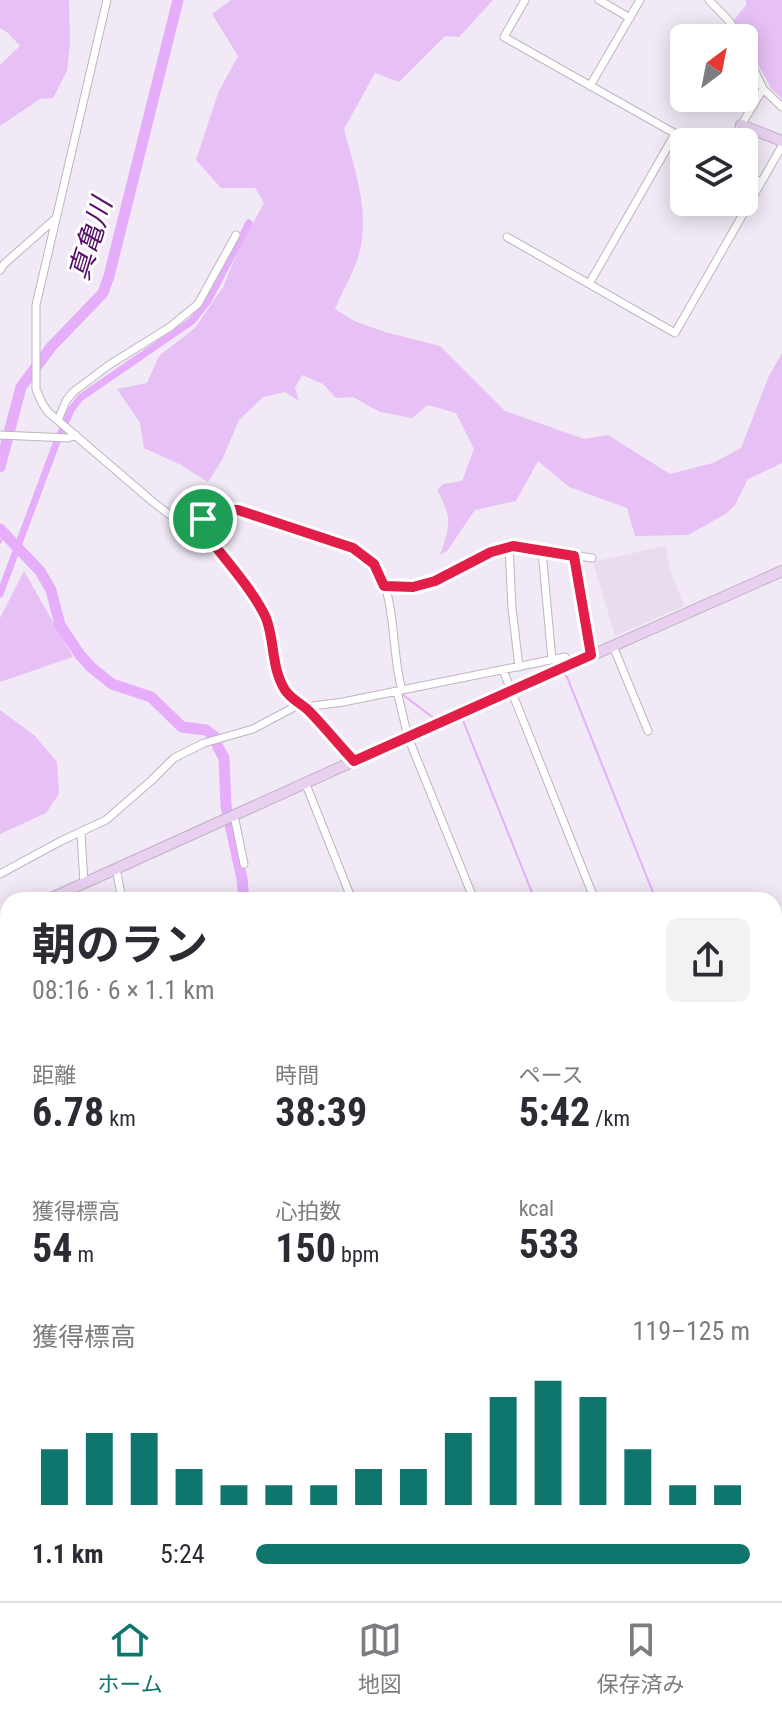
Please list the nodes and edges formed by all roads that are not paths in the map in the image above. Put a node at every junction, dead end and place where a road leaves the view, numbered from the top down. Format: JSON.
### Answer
{"nodes":[{"id":1,"x":107,"y":0,"type":"edge"},
{"id":2,"x":525,"y":0,"type":"edge"},
{"id":3,"x":599,"y":0,"type":"edge"},
{"id":4,"x":640,"y":0,"type":"edge"},
{"id":5,"x":709,"y":0,"type":"edge"},
{"id":6,"x":630,"y":18,"type":"junction"},
{"id":7,"x":731,"y":24,"type":"edge"},
{"id":8,"x":758,"y":78,"type":"edge"},
{"id":9,"x":590,"y":86,"type":"junction"},
{"id":10,"x":763,"y":89,"type":"junction"},
{"id":11,"x":782,"y":107,"type":"edge"},
{"id":12,"x":741,"y":125,"type":"junction"},
{"id":13,"x":739,"y":128,"type":"edge"},
{"id":14,"x":670,"y":131,"type":"edge"},
{"id":15,"x":670,"y":143,"type":"edge"},
{"id":16,"x":782,"y":143,"type":"edge"},
{"id":17,"x":758,"y":180,"type":"edge"},
{"id":18,"x":761,"y":182,"type":"junction"},
{"id":19,"x":55,"y":219,"type":"junction"},
{"id":20,"x":236,"y":235,"type":"dead end"},
{"id":21,"x":507,"y":237,"type":"dead end"},
{"id":22,"x":1,"y":266,"type":"edge"},
{"id":23,"x":589,"y":284,"type":"junction"},
{"id":24,"x":58,"y":420,"type":"junction"},
{"id":25,"x":0,"y":435,"type":"edge"},
{"id":26,"x":76,"y":435,"type":"junction"},
{"id":27,"x":198,"y":527,"type":"junction"},
{"id":28,"x":509,"y":547,"type":"junction"},
{"id":29,"x":542,"y":551,"type":"junction"},
{"id":30,"x":574,"y":556,"type":"junction"},
{"id":31,"x":592,"y":558,"type":"dead end"},
{"id":32,"x":782,"y":571,"type":"edge"},
{"id":33,"x":384,"y":586,"type":"junction"},
{"id":34,"x":613,"y":646,"type":"junction"},
{"id":35,"x":591,"y":655,"type":"junction"},
{"id":36,"x":552,"y":660,"type":"junction"},
{"id":37,"x":568,"y":666,"type":"junction"},
{"id":38,"x":519,"y":667,"type":"junction"},
{"id":39,"x":503,"y":670,"type":"junction"},
{"id":40,"x":399,"y":691,"type":"junction"},
{"id":41,"x":511,"y":691,"type":"junction"},
{"id":42,"x":302,"y":706,"type":"junction"},
{"id":43,"x":648,"y":731,"type":"dead end"},
{"id":44,"x":408,"y":737,"type":"junction"},
{"id":45,"x":354,"y":761,"type":"junction"},
{"id":46,"x":305,"y":782,"type":"junction"},
{"id":47,"x":234,"y":815,"type":"junction"},
{"id":48,"x":81,"y":833,"type":"junction"},
{"id":49,"x":244,"y":864,"type":"dead end"},
{"id":50,"x":116,"y":868,"type":"junction"},
{"id":51,"x":0,"y":874,"type":"edge"},
{"id":52,"x":84,"y":884,"type":"junction"},
{"id":53,"x":66,"y":892,"type":"edge"},
{"id":54,"x":120,"y":892,"type":"edge"},
{"id":55,"x":349,"y":892,"type":"edge"},
{"id":56,"x":471,"y":892,"type":"edge"},
{"id":57,"x":592,"y":892,"type":"edge"}],
"edges":[{"from":1,"to":19,"type":"street"},
{"from":2,"to":9,"type":"street"},
{"from":3,"to":6,"type":"street"},
{"from":4,"to":6,"type":"street"},
{"from":5,"to":7,"type":"street"},
{"from":6,"to":9,"type":"street"},
{"from":8,"to":10,"type":"street"},
{"from":9,"to":14,"type":"street"},
{"from":10,"to":11,"type":"street"},
{"from":10,"to":12,"type":"street"},
{"from":12,"to":13,"type":"street"},
{"from":12,"to":16,"type":"street"},
{"from":15,"to":23,"type":"street"},
{"from":16,"to":18,"type":"street"},
{"from":17,"to":18,"type":"street"},
{"from":18,"to":23,"type":"street"},
{"from":19,"to":22,"type":"street"},
{"from":19,"to":24,"type":"street"},
{"from":20,"to":24,"type":"street"},
{"from":21,"to":23,"type":"street"},
{"from":24,"to":26,"type":"street"},
{"from":25,"to":26,"type":"street"},
{"from":26,"to":27,"type":"street"},
{"from":27,"to":33,"type":"street"},
{"from":27,"to":42,"type":"street"},
{"from":28,"to":29,"type":"street"},
{"from":28,"to":33,"type":"street"},
{"from":28,"to":38,"type":"street"},
{"from":29,"to":30,"type":"street"},
{"from":29,"to":36,"type":"street"},
{"from":30,"to":31,"type":"street"},
{"from":30,"to":35,"type":"street"},
{"from":32,"to":34,"type":"street"},
{"from":33,"to":40,"type":"street"},
{"from":34,"to":35,"type":"street"},
{"from":34,"to":43,"type":"street"},
{"from":35,"to":37,"type":"street"},
{"from":36,"to":37,"type":"street"},
{"from":36,"to":38,"type":"street"},
{"from":37,"to":41,"type":"street"},
{"from":38,"to":39,"type":"street"},
{"from":39,"to":40,"type":"street"},
{"from":39,"to":41,"type":"street"},
{"from":40,"to":42,"type":"street"},
{"from":40,"to":44,"type":"street"},
{"from":41,"to":44,"type":"street"},
{"from":41,"to":57,"type":"street"},
{"from":42,"to":45,"type":"street"},
{"from":42,"to":48,"type":"street"},
{"from":44,"to":45,"type":"street"},
{"from":44,"to":56,"type":"street"},
{"from":45,"to":46,"type":"street"},
{"from":46,"to":47,"type":"street"},
{"from":46,"to":55,"type":"street"},
{"from":47,"to":49,"type":"street"},
{"from":47,"to":50,"type":"street"},
{"from":48,"to":51,"type":"street"},
{"from":48,"to":52,"type":"street"},
{"from":50,"to":52,"type":"street"},
{"from":50,"to":54,"type":"street"},
{"from":52,"to":53,"type":"street"}]}
